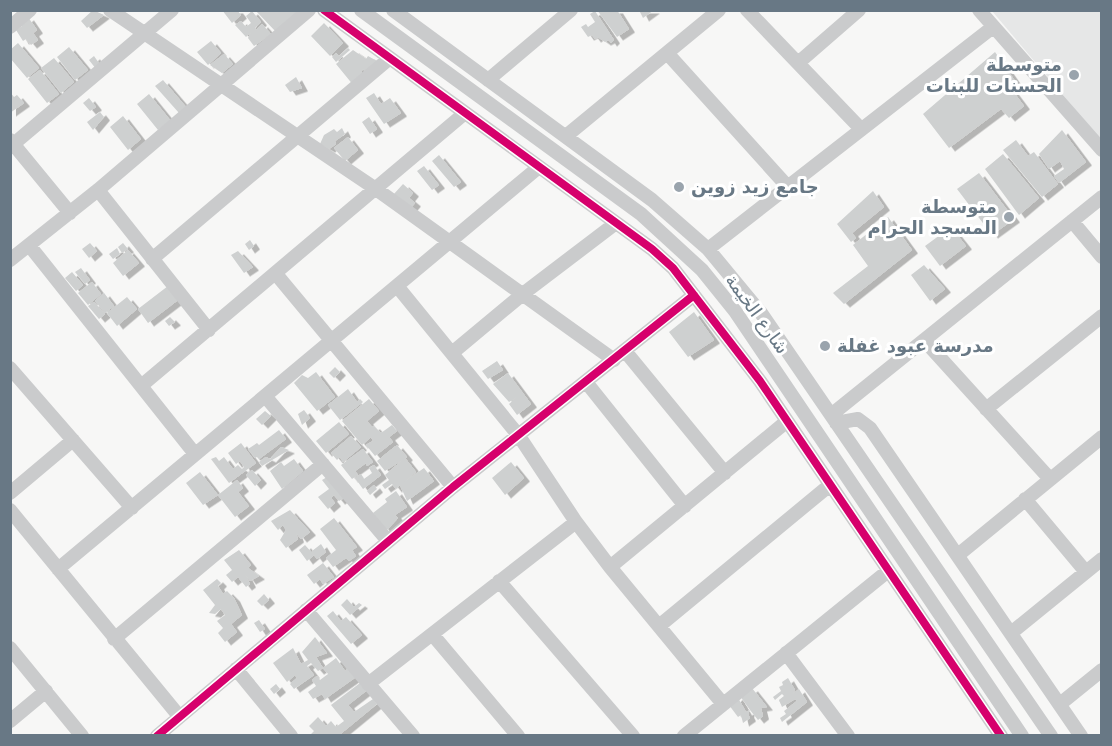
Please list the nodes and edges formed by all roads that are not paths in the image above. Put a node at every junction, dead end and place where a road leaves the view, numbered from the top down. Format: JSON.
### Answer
{"nodes":[{"id":1,"x":30,"y":10,"type":"edge"},
{"id":2,"x":110,"y":10,"type":"edge"},
{"id":3,"x":172,"y":10,"type":"edge"},
{"id":4,"x":309,"y":10,"type":"edge"},
{"id":5,"x":324,"y":10,"type":"edge"},
{"id":6,"x":361,"y":10,"type":"edge"},
{"id":7,"x":571,"y":10,"type":"edge"},
{"id":8,"x":719,"y":10,"type":"edge"},
{"id":9,"x":747,"y":10,"type":"edge"},
{"id":10,"x":859,"y":10,"type":"edge"},
{"id":11,"x":979,"y":10,"type":"edge"},
{"id":12,"x":400,"y":12,"type":"edge"},
{"id":13,"x":10,"y":27,"type":"edge"},
{"id":14,"x":993,"y":27,"type":"junction"},
{"id":15,"x":142,"y":34,"type":"junction"},
{"id":16,"x":667,"y":53,"type":"junction"},
{"id":17,"x":390,"y":58,"type":"junction"},
{"id":18,"x":798,"y":63,"type":"junction"},
{"id":19,"x":488,"y":80,"type":"junction"},
{"id":20,"x":221,"y":86,"type":"junction"},
{"id":21,"x":465,"y":113,"type":"junction"},
{"id":22,"x":861,"y":129,"type":"junction"},
{"id":23,"x":566,"y":136,"type":"junction"},
{"id":24,"x":297,"y":137,"type":"junction"},
{"id":25,"x":12,"y":144,"type":"edge"},
{"id":26,"x":1101,"y":150,"type":"edge"},
{"id":27,"x":539,"y":167,"type":"junction"},
{"id":28,"x":788,"y":186,"type":"junction"},
{"id":29,"x":376,"y":189,"type":"junction"},
{"id":30,"x":98,"y":190,"type":"junction"},
{"id":31,"x":1101,"y":197,"type":"edge"},
{"id":32,"x":70,"y":213,"type":"junction"},
{"id":33,"x":1072,"y":221,"type":"junction"},
{"id":34,"x":616,"y":223,"type":"junction"},
{"id":35,"x":451,"y":242,"type":"junction"},
{"id":36,"x":29,"y":245,"type":"junction"},
{"id":37,"x":708,"y":249,"type":"junction"},
{"id":38,"x":1101,"y":257,"type":"edge"},
{"id":39,"x":152,"y":259,"type":"junction"},
{"id":40,"x":10,"y":260,"type":"edge"},
{"id":41,"x":276,"y":274,"type":"junction"},
{"id":42,"x":397,"y":286,"type":"junction"},
{"id":43,"x":524,"y":293,"type":"junction"},
{"id":44,"x":694,"y":295,"type":"junction"},
{"id":45,"x":1101,"y":316,"type":"edge"},
{"id":46,"x":209,"y":330,"type":"junction"},
{"id":47,"x":332,"y":340,"type":"junction"},
{"id":48,"x":924,"y":340,"type":"junction"},
{"id":49,"x":626,"y":351,"type":"junction"},
{"id":50,"x":452,"y":353,"type":"junction"},
{"id":51,"x":614,"y":360,"type":"junction"},
{"id":52,"x":11,"y":369,"type":"edge"},
{"id":53,"x":775,"y":371,"type":"junction"},
{"id":54,"x":760,"y":381,"type":"junction"},
{"id":55,"x":586,"y":382,"type":"junction"},
{"id":56,"x":141,"y":386,"type":"junction"},
{"id":57,"x":265,"y":396,"type":"junction"},
{"id":58,"x":986,"y":409,"type":"junction"},
{"id":59,"x":833,"y":419,"type":"junction"},
{"id":60,"x":786,"y":422,"type":"junction"},
{"id":61,"x":519,"y":436,"type":"junction"},
{"id":62,"x":1101,"y":437,"type":"edge"},
{"id":63,"x":73,"y":440,"type":"junction"},
{"id":64,"x":857,"y":453,"type":"junction"},
{"id":65,"x":195,"y":454,"type":"junction"},
{"id":66,"x":833,"y":457,"type":"junction"},
{"id":67,"x":323,"y":464,"type":"junction"},
{"id":68,"x":725,"y":473,"type":"junction"},
{"id":69,"x":1050,"y":479,"type":"junction"},
{"id":70,"x":830,"y":485,"type":"junction"},
{"id":71,"x":453,"y":487,"type":"junction"},
{"id":72,"x":10,"y":492,"type":"edge"},
{"id":73,"x":1025,"y":499,"type":"junction"},
{"id":74,"x":685,"y":506,"type":"junction"},
{"id":75,"x":132,"y":508,"type":"junction"},
{"id":76,"x":10,"y":510,"type":"edge"},
{"id":77,"x":576,"y":522,"type":"junction"},
{"id":78,"x":905,"y":523,"type":"junction"},
{"id":79,"x":889,"y":539,"type":"junction"},
{"id":80,"x":388,"y":541,"type":"junction"},
{"id":81,"x":958,"y":555,"type":"junction"},
{"id":82,"x":1101,"y":559,"type":"edge"},
{"id":83,"x":610,"y":567,"type":"junction"},
{"id":84,"x":58,"y":569,"type":"junction"},
{"id":85,"x":888,"y":571,"type":"junction"},
{"id":86,"x":1086,"y":572,"type":"junction"},
{"id":87,"x":500,"y":581,"type":"junction"},
{"id":88,"x":306,"y":610,"type":"junction"},
{"id":89,"x":1000,"y":617,"type":"junction"},
{"id":90,"x":659,"y":626,"type":"junction"},
{"id":91,"x":980,"y":632,"type":"junction"},
{"id":92,"x":1011,"y":633,"type":"junction"},
{"id":93,"x":432,"y":634,"type":"junction"},
{"id":94,"x":114,"y":639,"type":"junction"},
{"id":95,"x":10,"y":648,"type":"edge"},
{"id":96,"x":786,"y":653,"type":"junction"},
{"id":97,"x":236,"y":669,"type":"junction"},
{"id":98,"x":1101,"y":670,"type":"edge"},
{"id":99,"x":368,"y":684,"type":"junction"},
{"id":100,"x":46,"y":691,"type":"junction"},
{"id":101,"x":723,"y":704,"type":"junction"},
{"id":102,"x":1060,"y":704,"type":"junction"},
{"id":103,"x":179,"y":716,"type":"junction"},
{"id":104,"x":10,"y":720,"type":"edge"},
{"id":105,"x":165,"y":733,"type":"edge"},
{"id":106,"x":843,"y":734,"type":"edge"},
{"id":107,"x":82,"y":735,"type":"edge"},
{"id":108,"x":291,"y":735,"type":"edge"},
{"id":109,"x":413,"y":735,"type":"edge"},
{"id":110,"x":518,"y":735,"type":"edge"},
{"id":111,"x":633,"y":735,"type":"edge"},
{"id":112,"x":684,"y":735,"type":"edge"},
{"id":113,"x":1001,"y":735,"type":"edge"},
{"id":114,"x":1022,"y":735,"type":"edge"},
{"id":115,"x":1051,"y":735,"type":"edge"},
{"id":116,"x":1081,"y":735,"type":"edge"}],
"edges":[{"from":1,"to":13,"type":"street"},
{"from":2,"to":15,"type":"street"},
{"from":3,"to":15,"type":"street"},
{"from":4,"to":20,"type":"street"},
{"from":5,"to":17,"type":"street"},
{"from":6,"to":53,"type":"street","name":"شارع الخيمة"},
{"from":7,"to":19,"type":"street"},
{"from":8,"to":16,"type":"street"},
{"from":9,"to":18,"type":"street"},
{"from":10,"to":18,"type":"street"},
{"from":11,"to":14,"type":"street"},
{"from":12,"to":19,"type":"street","name":"شارع الخيمة"},
{"from":14,"to":22,"type":"street"},
{"from":14,"to":26,"type":"street"},
{"from":15,"to":20,"type":"street"},
{"from":15,"to":25,"type":"street"},
{"from":16,"to":23,"type":"street"},
{"from":16,"to":28,"type":"street"},
{"from":17,"to":21,"type":"street"},
{"from":17,"to":24,"type":"street"},
{"from":18,"to":22,"type":"street"},
{"from":19,"to":23,"type":"street","name":"شارع الخيمة"},
{"from":20,"to":24,"type":"street"},
{"from":20,"to":30,"type":"street"},
{"from":21,"to":27,"type":"street"},
{"from":21,"to":29,"type":"street"},
{"from":22,"to":28,"type":"street"},
{"from":23,"to":37,"type":"street","name":"شارع الخيمة"},
{"from":24,"to":29,"type":"street"},
{"from":24,"to":39,"type":"street"},
{"from":25,"to":32,"type":"street"},
{"from":27,"to":34,"type":"street"},
{"from":27,"to":35,"type":"street"},
{"from":28,"to":37,"type":"street"},
{"from":29,"to":35,"type":"street"},
{"from":29,"to":41,"type":"street"},
{"from":30,"to":32,"type":"street"},
{"from":30,"to":39,"type":"street"},
{"from":31,"to":33,"type":"street"},
{"from":32,"to":36,"type":"street"},
{"from":33,"to":38,"type":"street"},
{"from":33,"to":48,"type":"street"},
{"from":34,"to":43,"type":"street"},
{"from":34,"to":44,"type":"street"},
{"from":35,"to":42,"type":"street"},
{"from":35,"to":43,"type":"street"},
{"from":36,"to":40,"type":"street"},
{"from":36,"to":56,"type":"street"},
{"from":37,"to":59,"type":"street","name":"شارع الخيمة"},
{"from":39,"to":46,"type":"street"},
{"from":41,"to":46,"type":"street"},
{"from":41,"to":47,"type":"street"},
{"from":42,"to":47,"type":"street"},
{"from":42,"to":50,"type":"street"},
{"from":43,"to":50,"type":"street"},
{"from":43,"to":51,"type":"street"},
{"from":44,"to":49,"type":"street"},
{"from":44,"to":54,"type":"street"},
{"from":45,"to":58,"type":"street"},
{"from":46,"to":56,"type":"street"},
{"from":47,"to":57,"type":"street"},
{"from":47,"to":71,"type":"street"},
{"from":48,"to":58,"type":"street"},
{"from":48,"to":59,"type":"street"},
{"from":49,"to":51,"type":"street"},
{"from":49,"to":68,"type":"street"},
{"from":50,"to":61,"type":"street"},
{"from":51,"to":55,"type":"street"},
{"from":52,"to":63,"type":"street"},
{"from":53,"to":54,"type":"street"},
{"from":53,"to":66,"type":"street","name":"شارع الخيمة"},
{"from":54,"to":60,"type":"street"},
{"from":55,"to":61,"type":"street"},
{"from":55,"to":74,"type":"street"},
{"from":56,"to":65,"type":"street"},
{"from":57,"to":65,"type":"street"},
{"from":57,"to":67,"type":"street"},
{"from":58,"to":69,"type":"street"},
{"from":59,"to":64,"type":"street","name":"شارع الخيمة"},
{"from":59,"to":81,"type":"street"},
{"from":60,"to":68,"type":"street"},
{"from":60,"to":70,"type":"street"},
{"from":61,"to":71,"type":"street"},
{"from":61,"to":77,"type":"street"},
{"from":62,"to":69,"type":"street"},
{"from":63,"to":72,"type":"street"},
{"from":63,"to":75,"type":"street"},
{"from":64,"to":66,"type":"street"},
{"from":64,"to":78,"type":"street","name":"شارع الخيمة"},
{"from":65,"to":75,"type":"street"},
{"from":66,"to":79,"type":"street","name":"شارع الخيمة"},
{"from":67,"to":80,"type":"street"},
{"from":67,"to":94,"type":"street"},
{"from":68,"to":74,"type":"street"},
{"from":69,"to":73,"type":"street"},
{"from":70,"to":85,"type":"street"},
{"from":70,"to":90,"type":"street"},
{"from":71,"to":80,"type":"street"},
{"from":73,"to":81,"type":"street"},
{"from":73,"to":86,"type":"street"},
{"from":74,"to":83,"type":"street"},
{"from":75,"to":84,"type":"street"},
{"from":76,"to":84,"type":"street"},
{"from":77,"to":83,"type":"street"},
{"from":77,"to":87,"type":"street"},
{"from":78,"to":79,"type":"street"},
{"from":78,"to":91,"type":"street","name":"شارع الخيمة"},
{"from":79,"to":114,"type":"street","name":"شارع الخيمة"},
{"from":80,"to":88,"type":"street"},
{"from":81,"to":89,"type":"street"},
{"from":82,"to":86,"type":"street"},
{"from":83,"to":90,"type":"street"},
{"from":84,"to":94,"type":"street"},
{"from":85,"to":96,"type":"street"},
{"from":85,"to":113,"type":"street"},
{"from":86,"to":92,"type":"street"},
{"from":87,"to":93,"type":"street"},
{"from":87,"to":111,"type":"street"},
{"from":88,"to":97,"type":"street"},
{"from":88,"to":99,"type":"street"},
{"from":89,"to":91,"type":"street"},
{"from":89,"to":92,"type":"street"},
{"from":90,"to":101,"type":"street"},
{"from":91,"to":115,"type":"street","name":"شارع الخيمة"},
{"from":92,"to":102,"type":"street"},
{"from":93,"to":99,"type":"street"},
{"from":93,"to":110,"type":"street"},
{"from":94,"to":103,"type":"street"},
{"from":95,"to":100,"type":"street"},
{"from":96,"to":101,"type":"street"},
{"from":96,"to":106,"type":"street"},
{"from":97,"to":103,"type":"street"},
{"from":97,"to":108,"type":"street"},
{"from":98,"to":102,"type":"street"},
{"from":99,"to":109,"type":"street"},
{"from":100,"to":104,"type":"street"},
{"from":100,"to":107,"type":"street"},
{"from":101,"to":112,"type":"street"},
{"from":102,"to":116,"type":"street"},
{"from":103,"to":105,"type":"street"}]}
